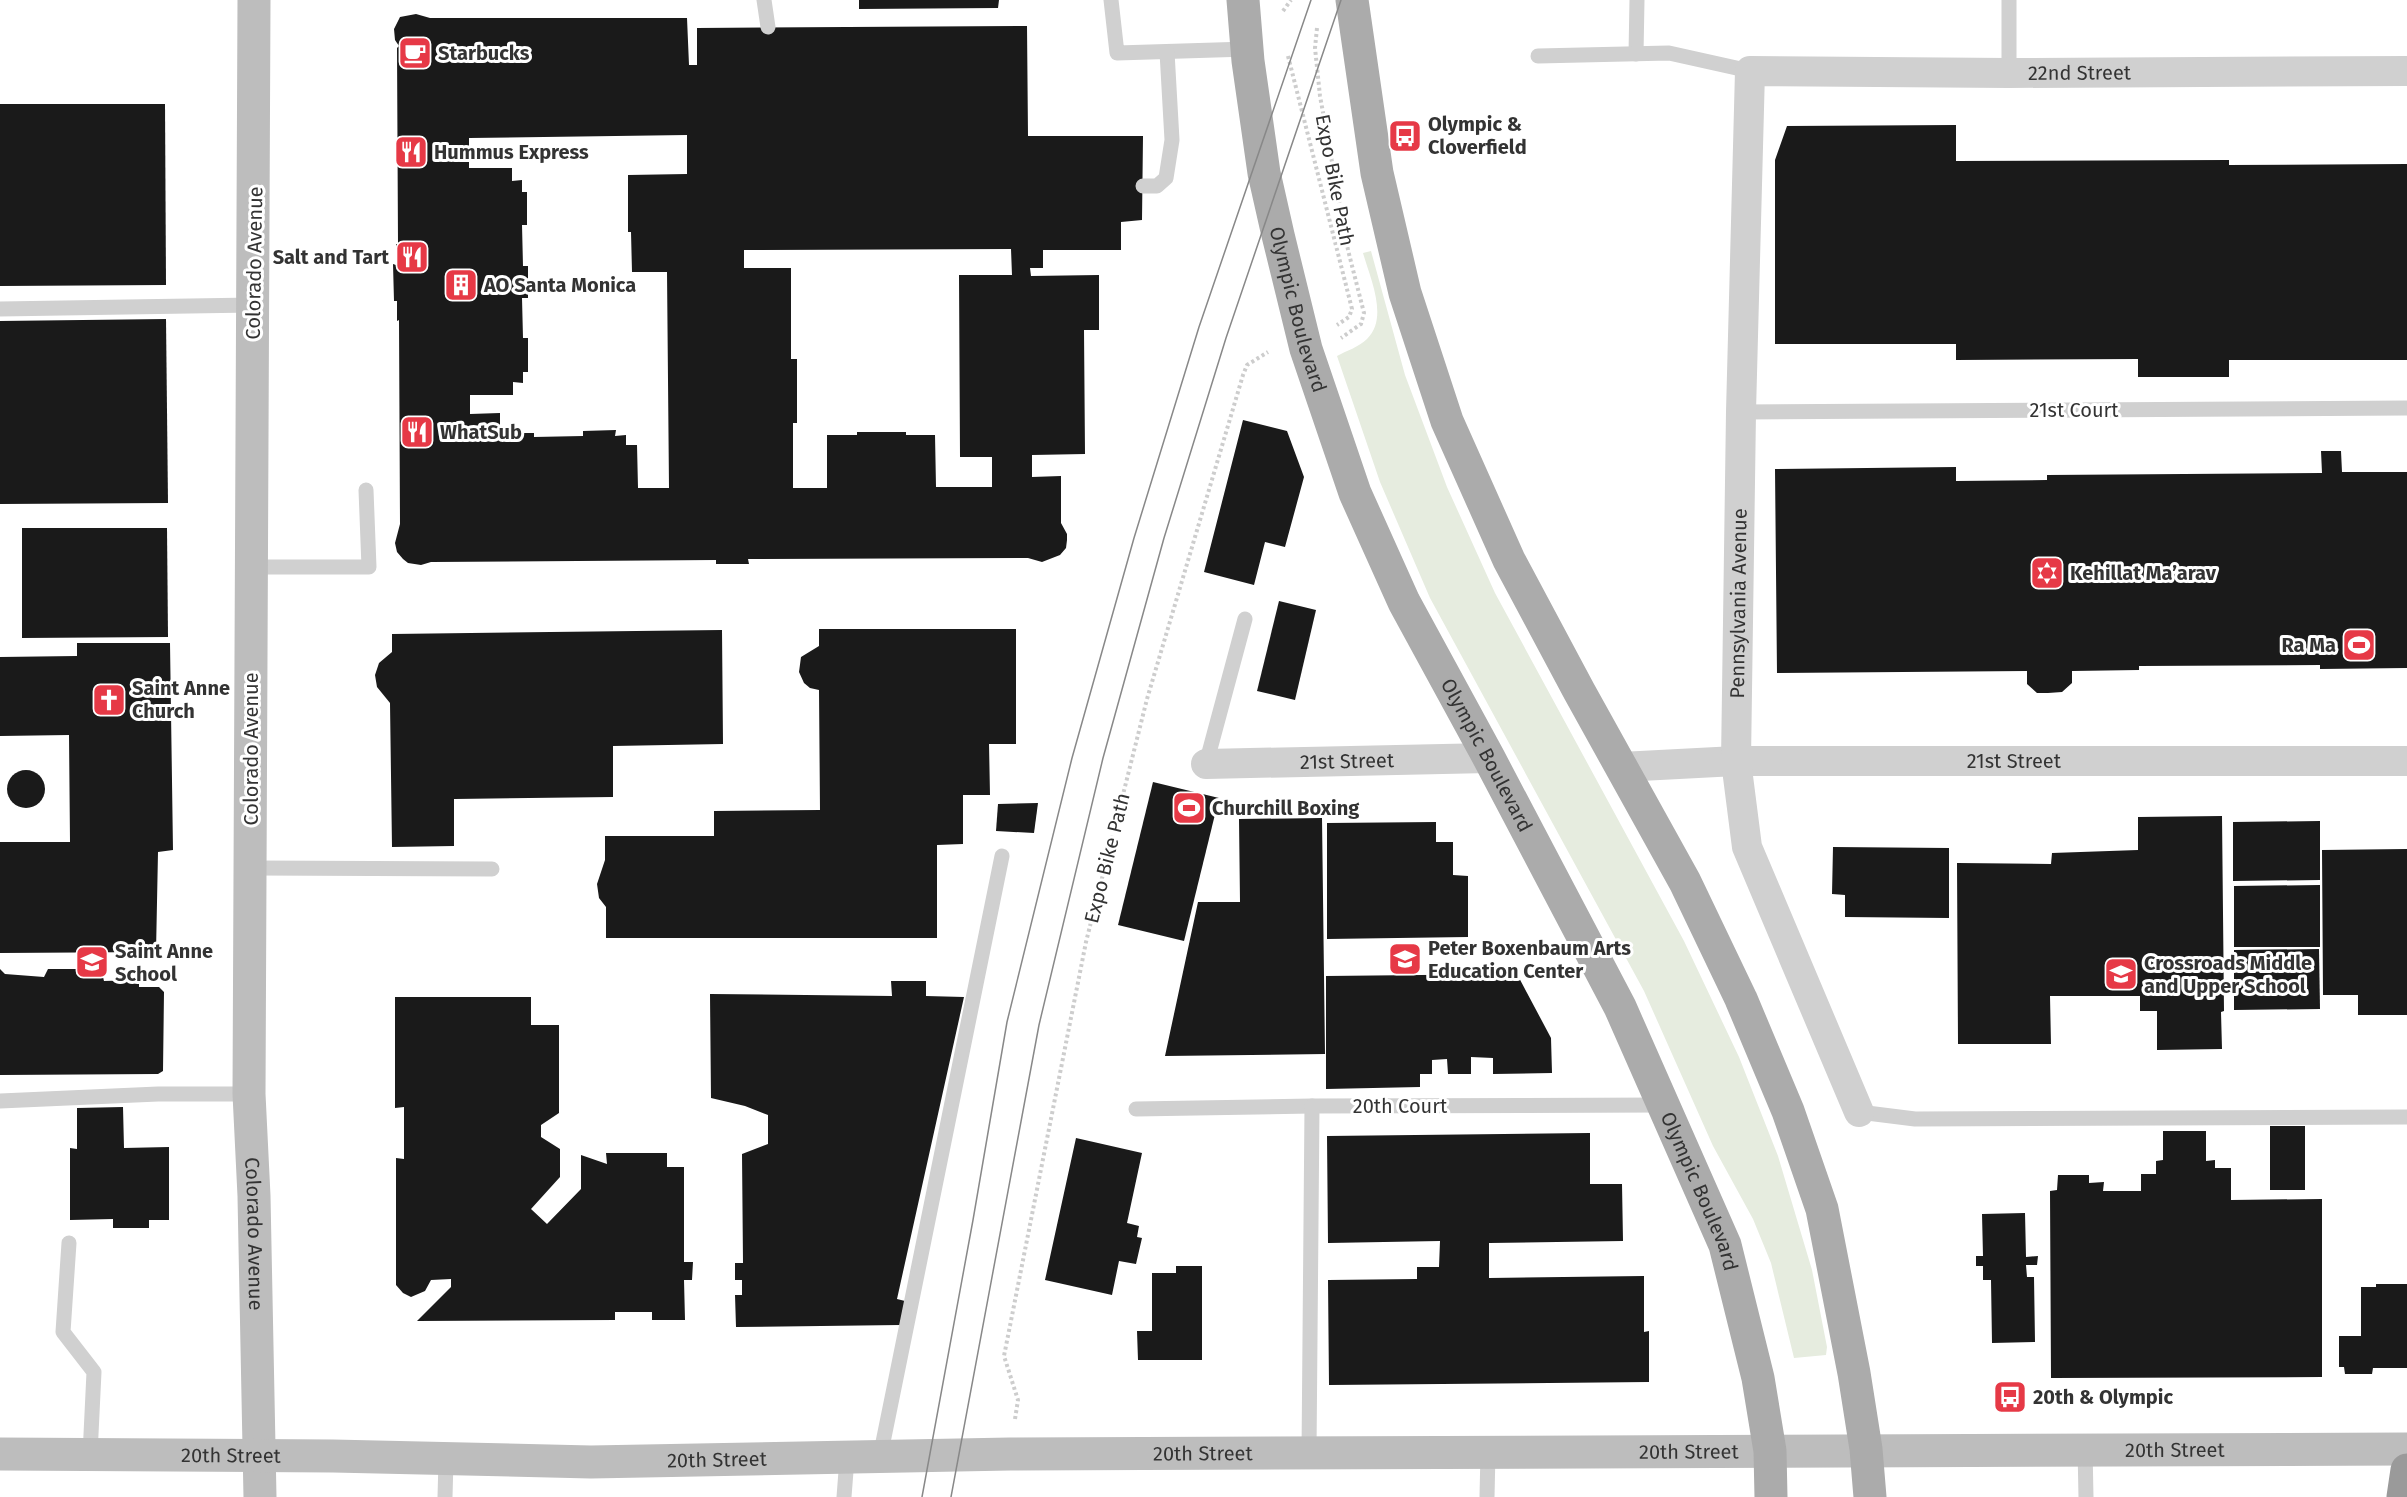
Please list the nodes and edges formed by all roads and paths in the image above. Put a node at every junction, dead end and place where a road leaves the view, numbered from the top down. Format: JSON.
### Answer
{"nodes":[{"id":1,"x":254,"y":0,"type":"edge"},
{"id":2,"x":764,"y":0,"type":"edge"},
{"id":3,"x":1111,"y":0,"type":"edge"},
{"id":4,"x":1243,"y":0,"type":"edge"},
{"id":5,"x":1291,"y":0,"type":"edge"},
{"id":6,"x":1352,"y":0,"type":"edge"},
{"id":7,"x":1637,"y":0,"type":"edge"},
{"id":8,"x":2009,"y":0,"type":"edge"},
{"id":9,"x":1281,"y":17,"type":"dead end"},
{"id":10,"x":1319,"y":21,"type":"dead end"},
{"id":11,"x":768,"y":27,"type":"dead end"},
{"id":12,"x":1285,"y":47,"type":"dead end"},
{"id":13,"x":1248,"y":49,"type":"junction"},
{"id":14,"x":1167,"y":52,"type":"junction"},
{"id":15,"x":1636,"y":54,"type":"junction"},
{"id":16,"x":1538,"y":56,"type":"dead end"},
{"id":17,"x":1750,"y":71,"type":"junction"},
{"id":18,"x":2407,"y":71,"type":"edge"},
{"id":19,"x":2010,"y":73,"type":"junction"},
{"id":20,"x":1143,"y":186,"type":"dead end"},
{"id":21,"x":253,"y":305,"type":"junction"},
{"id":22,"x":0,"y":309,"type":"edge"},
{"id":23,"x":1334,"y":326,"type":"dead end"},
{"id":24,"x":1338,"y":339,"type":"dead end"},
{"id":25,"x":1272,"y":350,"type":"dead end"},
{"id":26,"x":2407,"y":408,"type":"edge"},
{"id":27,"x":1741,"y":412,"type":"junction"},
{"id":28,"x":366,"y":490,"type":"dead end"},
{"id":29,"x":252,"y":567,"type":"junction"},
{"id":30,"x":1245,"y":619,"type":"dead end"},
{"id":31,"x":1489,"y":758,"type":"junction"},
{"id":32,"x":1736,"y":761,"type":"junction"},
{"id":33,"x":2407,"y":761,"type":"edge"},
{"id":34,"x":1206,"y":764,"type":"joint"},
{"id":35,"x":1621,"y":767,"type":"junction"},
{"id":36,"x":1002,"y":856,"type":"dead end"},
{"id":37,"x":250,"y":868,"type":"junction"},
{"id":38,"x":492,"y":868,"type":"dead end"},
{"id":39,"x":249,"y":1094,"type":"junction"},
{"id":40,"x":0,"y":1101,"type":"edge"},
{"id":41,"x":1664,"y":1105,"type":"junction"},
{"id":42,"x":1312,"y":1106,"type":"junction"},
{"id":43,"x":1136,"y":1109,"type":"dead end"},
{"id":44,"x":1860,"y":1112,"type":"joint"},
{"id":45,"x":2407,"y":1117,"type":"edge"},
{"id":46,"x":69,"y":1243,"type":"dead end"},
{"id":47,"x":1018,"y":1400,"type":"dead end"},
{"id":48,"x":2085,"y":1448,"type":"junction"},
{"id":49,"x":1866,"y":1449,"type":"junction"},
{"id":50,"x":2407,"y":1449,"type":"edge"},
{"id":51,"x":1770,"y":1451,"type":"junction"},
{"id":52,"x":1488,"y":1452,"type":"junction"},
{"id":53,"x":0,"y":1454,"type":"edge"},
{"id":54,"x":1309,"y":1454,"type":"junction"},
{"id":55,"x":90,"y":1455,"type":"junction"},
{"id":56,"x":259,"y":1456,"type":"junction"},
{"id":57,"x":880,"y":1457,"type":"junction"},
{"id":58,"x":847,"y":1458,"type":"junction"},
{"id":59,"x":446,"y":1460,"type":"junction"},
{"id":60,"x":2407,"y":1470,"type":"edge"},
{"id":61,"x":260,"y":1497,"type":"edge"},
{"id":62,"x":445,"y":1497,"type":"edge"},
{"id":63,"x":844,"y":1497,"type":"edge"},
{"id":64,"x":1486,"y":1497,"type":"edge"},
{"id":65,"x":1771,"y":1497,"type":"edge"},
{"id":66,"x":1870,"y":1497,"type":"edge"},
{"id":67,"x":2086,"y":1497,"type":"edge"},
{"id":68,"x":2403,"y":1497,"type":"edge"}],
"edges":[{"from":1,"to":21,"type":"main road","name":"Colorado Avenue"},
{"from":2,"to":11,"type":"lane"},
{"from":3,"to":14,"type":"lane"},
{"from":4,"to":13,"type":"main road","name":"Olympic Boulevard"},
{"from":5,"to":9,"type":"path"},
{"from":6,"to":35,"type":"main road"},
{"from":7,"to":15,"type":"lane"},
{"from":8,"to":19,"type":"lane"},
{"from":10,"to":24,"type":"path","name":"Expo Bike Path"},
{"from":12,"to":23,"type":"path"},
{"from":13,"to":14,"type":"lane"},
{"from":13,"to":31,"type":"main road","name":"Olympic Boulevard"},
{"from":14,"to":20,"type":"lane"},
{"from":15,"to":16,"type":"lane"},
{"from":15,"to":17,"type":"lane"},
{"from":17,"to":19,"type":"street","name":"22nd Street"},
{"from":17,"to":27,"type":"street","name":"Pennsylvania Avenue"},
{"from":18,"to":19,"type":"street","name":"22nd Street"},
{"from":21,"to":22,"type":"lane"},
{"from":21,"to":29,"type":"main road","name":"Colorado Avenue"},
{"from":25,"to":47,"type":"path","name":"Expo Bike Path"},
{"from":26,"to":27,"type":"lane","name":"21st Court"},
{"from":27,"to":32,"type":"street","name":"Pennsylvania Avenue"},
{"from":28,"to":29,"type":"lane"},
{"from":29,"to":37,"type":"main road","name":"Colorado Avenue"},
{"from":30,"to":34,"type":"lane"},
{"from":31,"to":34,"type":"street","name":"21st Street"},
{"from":31,"to":41,"type":"main road","name":"Olympic Boulevard"},
{"from":32,"to":33,"type":"street","name":"21st Street"},
{"from":32,"to":35,"type":"street","name":"21st Street"},
{"from":32,"to":44,"type":"street","name":"Pennsylvania Avenue"},
{"from":35,"to":49,"type":"main road"},
{"from":36,"to":57,"type":"lane"},
{"from":37,"to":38,"type":"lane"},
{"from":37,"to":39,"type":"main road","name":"Colorado Avenue"},
{"from":39,"to":40,"type":"lane"},
{"from":39,"to":56,"type":"main road","name":"Colorado Avenue"},
{"from":41,"to":42,"type":"lane","name":"20th Court"},
{"from":41,"to":51,"type":"main road","name":"Olympic Boulevard"},
{"from":42,"to":43,"type":"lane","name":"20th Court"},
{"from":42,"to":54,"type":"lane"},
{"from":44,"to":45,"type":"lane"},
{"from":46,"to":55,"type":"lane"},
{"from":48,"to":49,"type":"main road","name":"20th Street"},
{"from":48,"to":50,"type":"main road","name":"20th Street"},
{"from":48,"to":67,"type":"lane"},
{"from":49,"to":51,"type":"main road","name":"20th Street"},
{"from":49,"to":66,"type":"main road"},
{"from":51,"to":52,"type":"main road","name":"20th Street"},
{"from":51,"to":65,"type":"main road","name":"Olympic Boulevard"},
{"from":52,"to":54,"type":"main road","name":"20th Street"},
{"from":52,"to":64,"type":"lane"},
{"from":53,"to":55,"type":"main road","name":"20th Street"},
{"from":54,"to":57,"type":"main road","name":"20th Street"},
{"from":55,"to":56,"type":"main road","name":"20th Street"},
{"from":56,"to":59,"type":"main road","name":"20th Street"},
{"from":56,"to":61,"type":"main road","name":"Colorado Avenue"},
{"from":57,"to":58,"type":"main road","name":"20th Street"},
{"from":58,"to":59,"type":"main road","name":"20th Street"},
{"from":58,"to":63,"type":"lane"},
{"from":59,"to":62,"type":"lane"},
{"from":60,"to":68,"type":"highway"}]}
